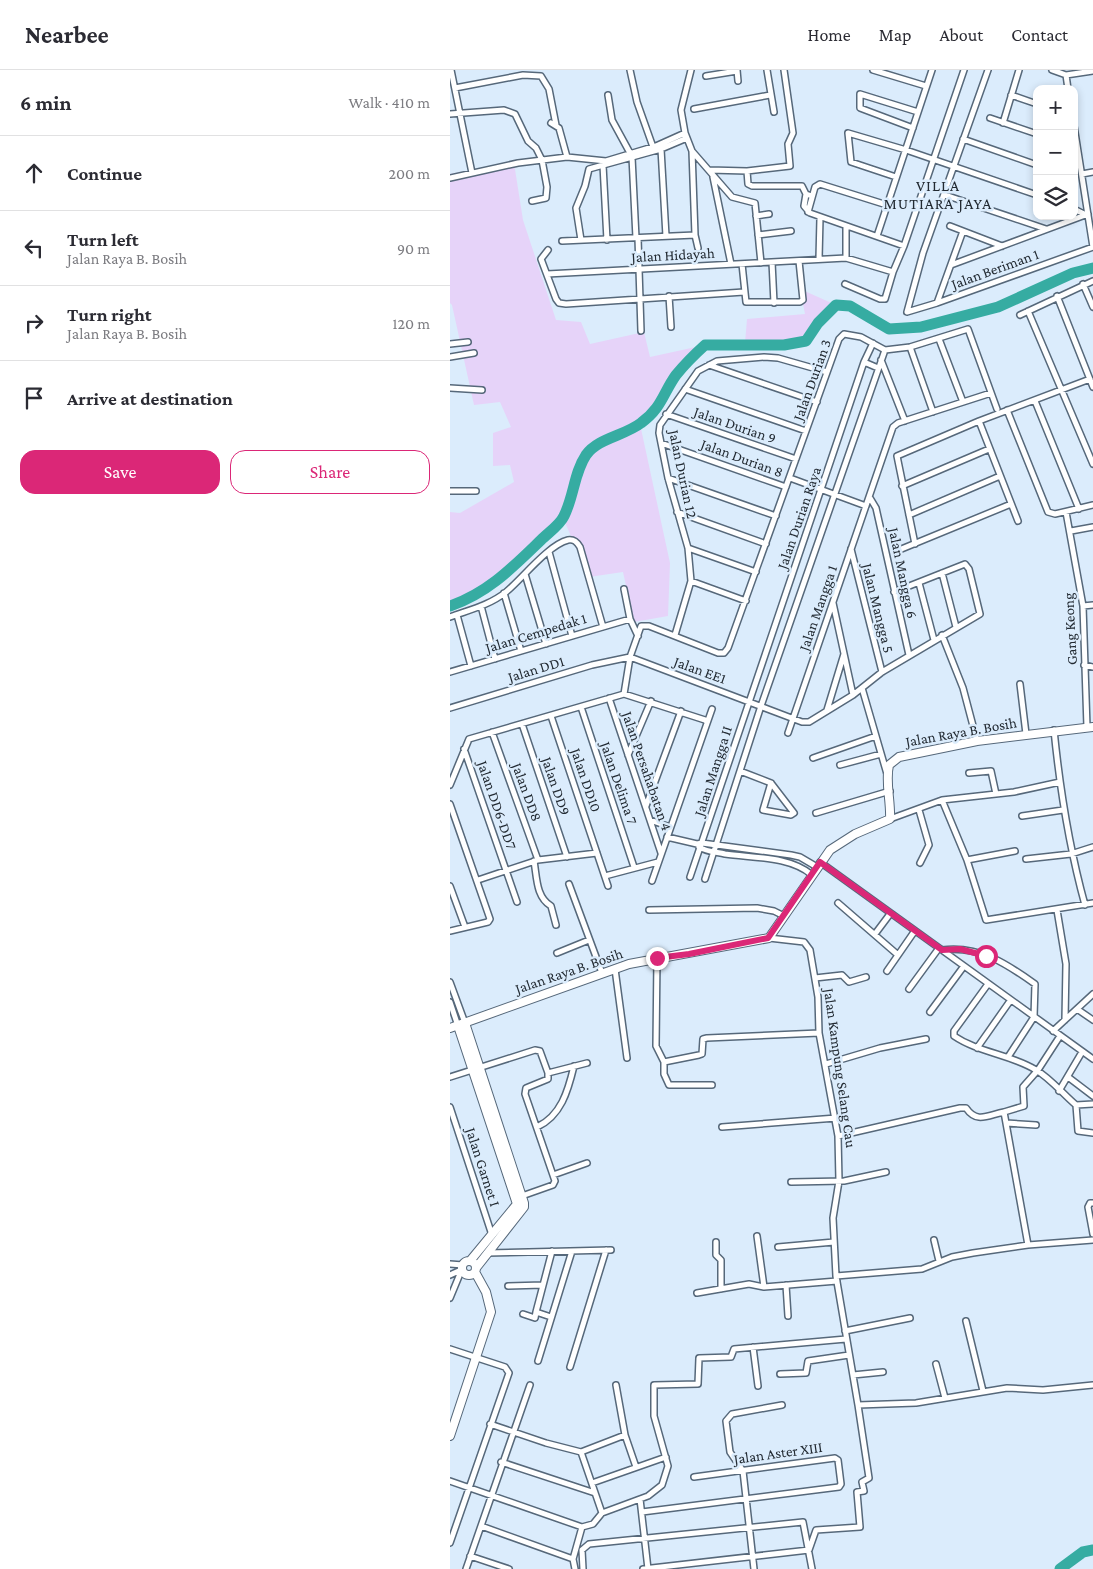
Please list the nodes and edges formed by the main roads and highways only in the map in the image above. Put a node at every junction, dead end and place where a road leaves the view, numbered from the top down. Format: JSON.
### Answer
{"nodes":[{"id":1,"x":1090,"y":727,"type":"edge"},
{"id":2,"x":458,"y":1026,"type":"edge"},
{"id":3,"x":519,"y":1197,"type":"junction"},
{"id":4,"x":464,"y":1266,"type":"junction"},
{"id":5,"x":474,"y":1272,"type":"junction"},
{"id":6,"x":453,"y":1418,"type":"edge"},
{"id":7,"x":450,"y":1436,"type":"edge"}],
"edges":[{"from":1,"to":2,"type":"main road","name":"Jalan Raya B. Bosih"},
{"from":2,"to":3,"type":"main road"},
{"from":3,"to":4,"type":"main road"},
{"from":3,"to":5,"type":"main road"},
{"from":4,"to":5,"type":"main road"},
{"from":4,"to":5,"type":"main road"},
{"from":5,"to":6,"type":"main road"},
{"from":6,"to":7,"type":"main road"}]}
